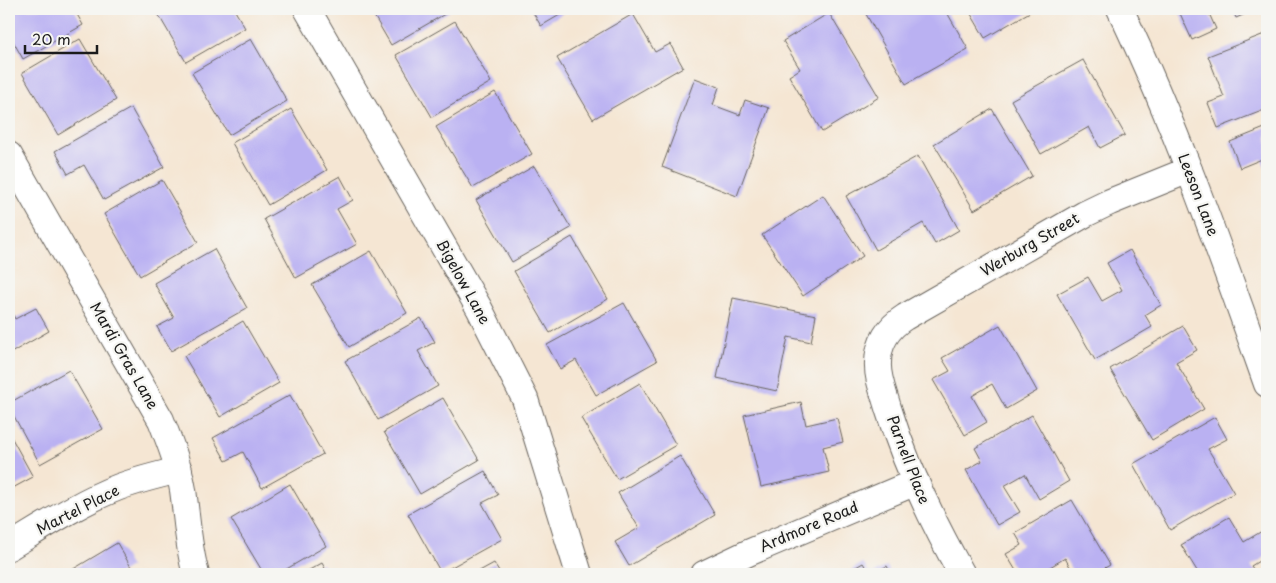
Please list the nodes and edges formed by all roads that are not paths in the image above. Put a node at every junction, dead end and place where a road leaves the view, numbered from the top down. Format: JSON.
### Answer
{"nodes":[{"id":1,"x":307,"y":9,"type":"edge"},
{"id":2,"x":1120,"y":9,"type":"edge"},
{"id":3,"x":9,"y":155,"type":"edge"},
{"id":4,"x":1189,"y":170,"type":"junction"},
{"id":5,"x":883,"y":339,"type":"joint"},
{"id":6,"x":1267,"y":384,"type":"edge"},
{"id":7,"x":178,"y":470,"type":"junction"},
{"id":8,"x":916,"y":482,"type":"junction"},
{"id":9,"x":9,"y":547,"type":"edge"},
{"id":10,"x":196,"y":574,"type":"edge"},
{"id":11,"x":579,"y":574,"type":"edge"},
{"id":12,"x":704,"y":574,"type":"edge"},
{"id":13,"x":962,"y":574,"type":"edge"}],
"edges":[{"from":1,"to":11,"type":"street","name":"Bigelow Lane"},
{"from":2,"to":4,"type":"street","name":"Leeson Lane"},
{"from":3,"to":7,"type":"street","name":"Mardi Gras Lane"},
{"from":4,"to":5,"type":"street","name":"Werburg Street"},
{"from":4,"to":6,"type":"street","name":"Leeson Lane"},
{"from":5,"to":8,"type":"street","name":"Parnell Place"},
{"from":7,"to":9,"type":"street","name":"Martel Place"},
{"from":7,"to":10,"type":"street","name":"Mardi Gras Lane"},
{"from":8,"to":12,"type":"street","name":"Ardmore Road"},
{"from":8,"to":13,"type":"street","name":"Parnell Place"}]}
